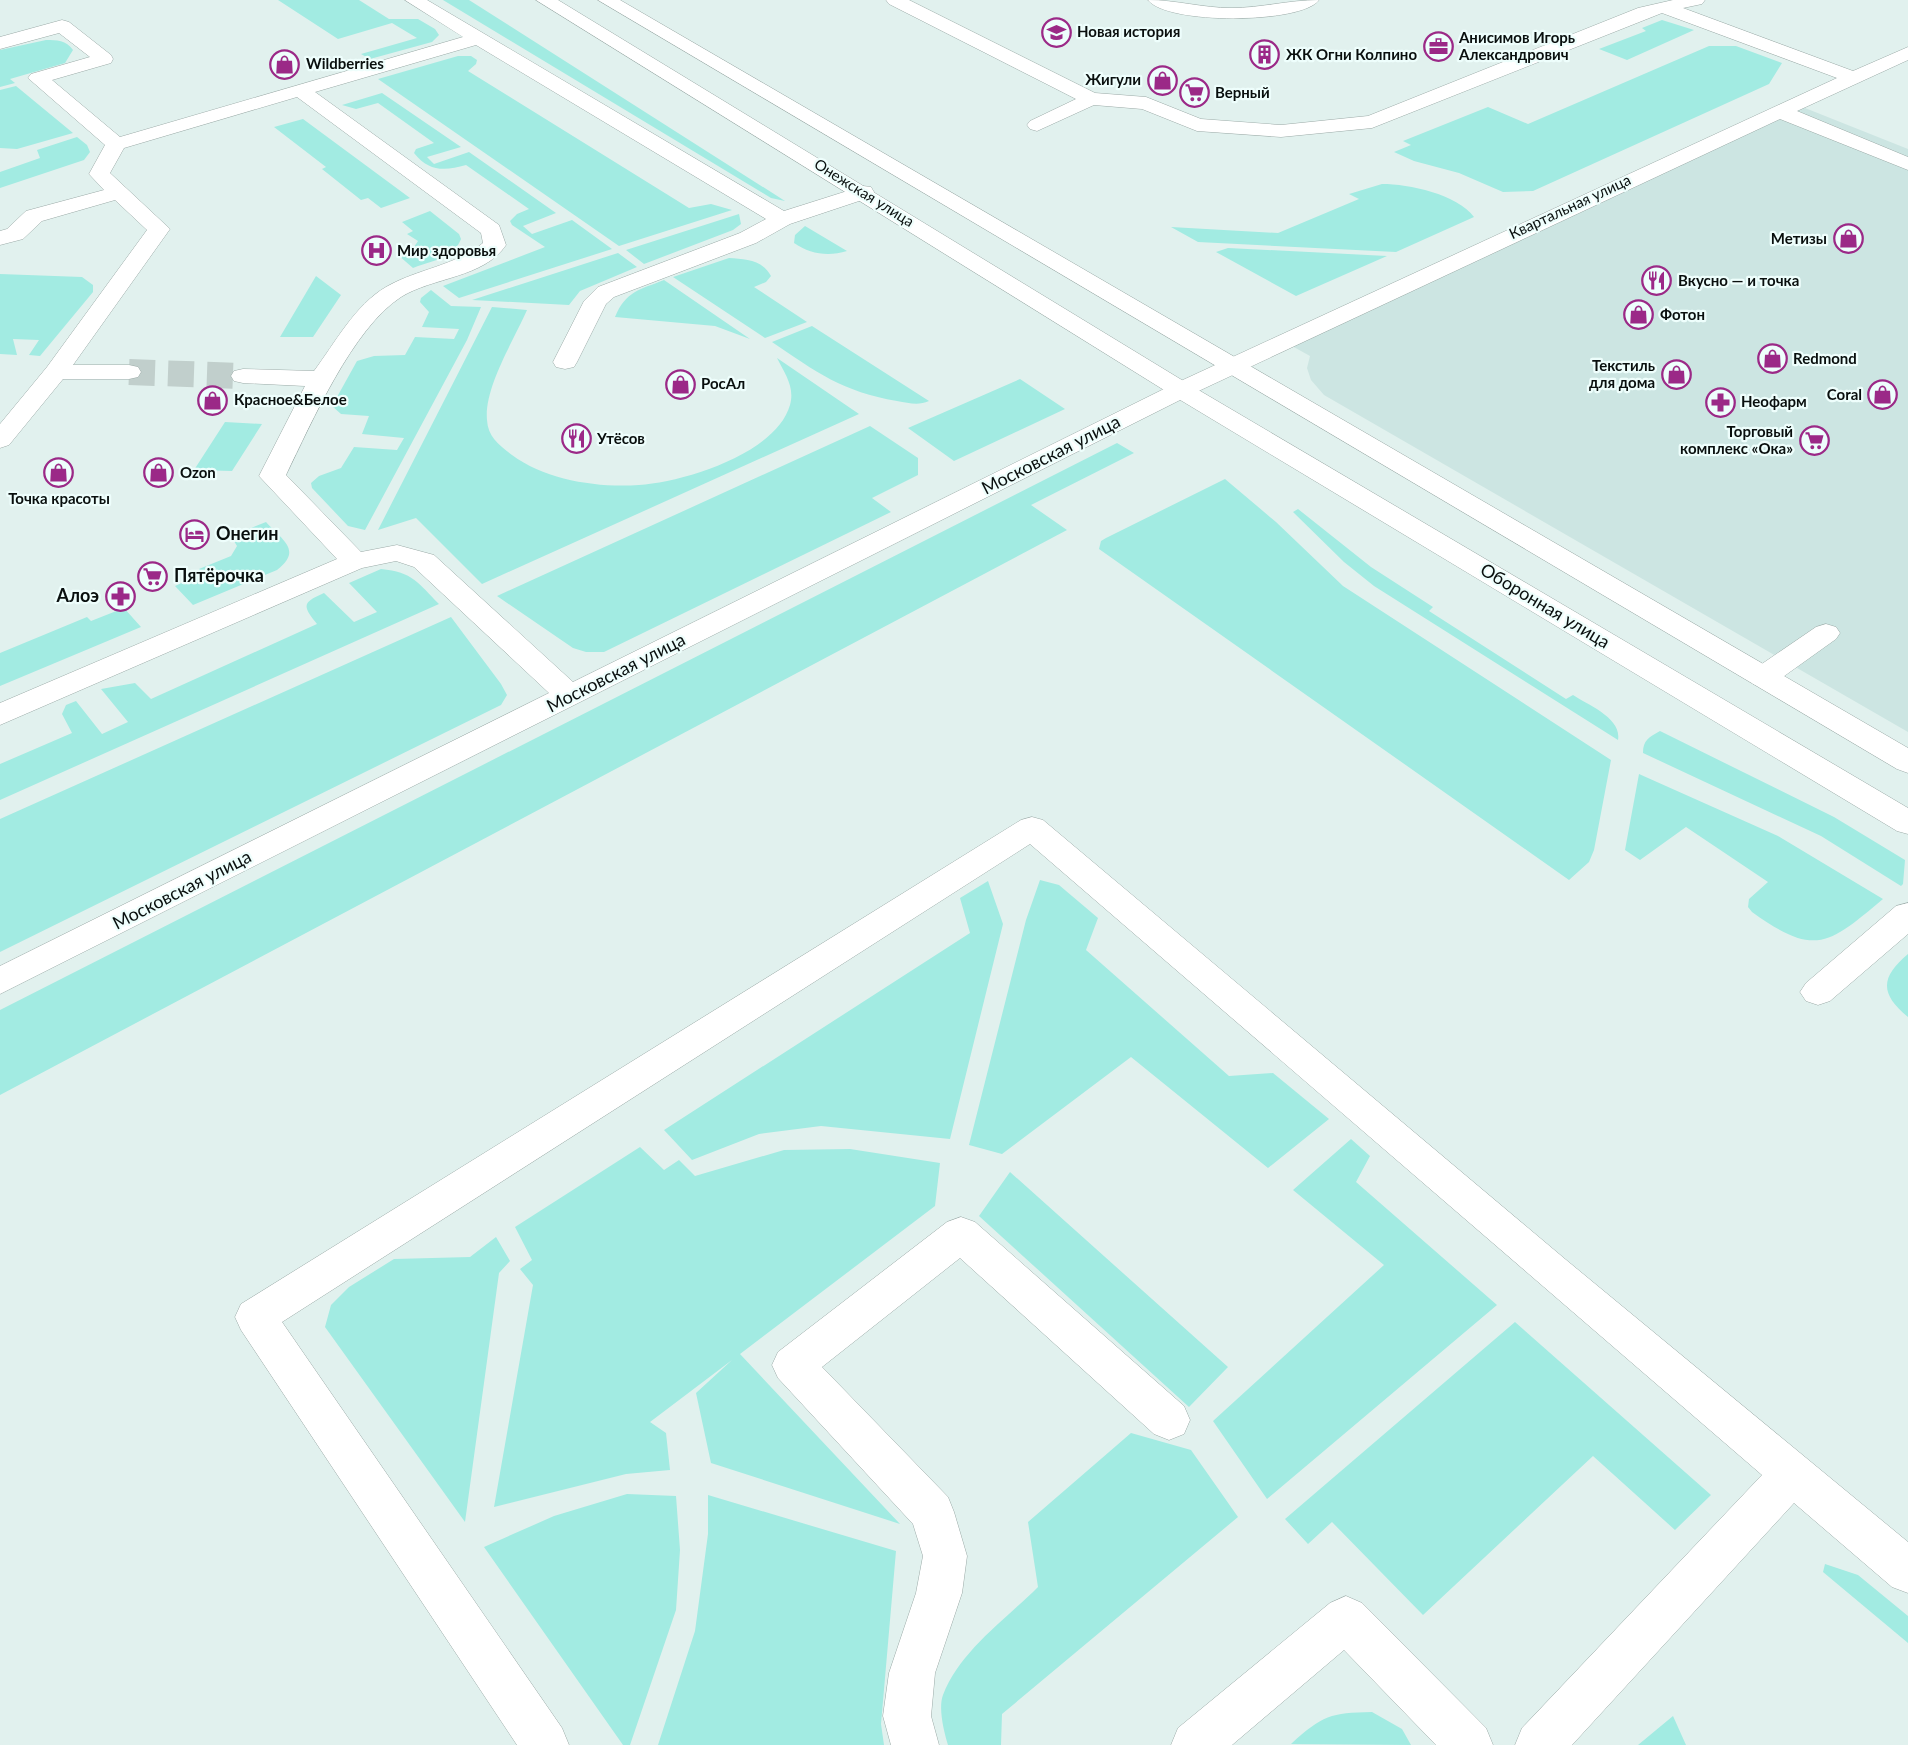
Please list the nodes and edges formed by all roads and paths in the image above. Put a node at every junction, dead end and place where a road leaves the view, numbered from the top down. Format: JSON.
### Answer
{"nodes":[{"id":1,"x":414,"y":0,"type":"edge"},
{"id":2,"x":544,"y":0,"type":"edge"},
{"id":3,"x":607,"y":0,"type":"edge"},
{"id":4,"x":895,"y":0,"type":"edge"},
{"id":5,"x":1157,"y":0,"type":"edge"},
{"id":6,"x":1310,"y":0,"type":"edge"},
{"id":7,"x":1696,"y":0,"type":"edge"},
{"id":8,"x":1652,"y":3,"type":"edge"},
{"id":9,"x":476,"y":39,"type":"junction"},
{"id":10,"x":0,"y":43,"type":"edge"},
{"id":11,"x":1908,"y":53,"type":"edge"},
{"id":12,"x":1854,"y":78,"type":"junction"},
{"id":13,"x":300,"y":90,"type":"junction"},
{"id":14,"x":1091,"y":99,"type":"junction"},
{"id":15,"x":1779,"y":111,"type":"junction"},
{"id":16,"x":1037,"y":125,"type":"dead end"},
{"id":17,"x":116,"y":144,"type":"junction"},
{"id":18,"x":1901,"y":161,"type":"edge"},
{"id":19,"x":119,"y":192,"type":"junction"},
{"id":20,"x":863,"y":192,"type":"junction"},
{"id":21,"x":782,"y":219,"type":"junction"},
{"id":22,"x":0,"y":238,"type":"edge"},
{"id":23,"x":565,"y":362,"type":"dead end"},
{"id":24,"x":1233,"y":365,"type":"junction"},
{"id":25,"x":56,"y":372,"type":"junction"},
{"id":26,"x":129,"y":372,"type":"tunnel mouth"},
{"id":27,"x":243,"y":376,"type":"tunnel mouth"},
{"id":28,"x":321,"y":379,"type":"junction"},
{"id":29,"x":1181,"y":390,"type":"junction"},
{"id":30,"x":0,"y":440,"type":"edge"},
{"id":31,"x":355,"y":561,"type":"junction"},
{"id":32,"x":1826,"y":633,"type":"dead end"},
{"id":33,"x":1763,"y":677,"type":"junction"},
{"id":34,"x":570,"y":696,"type":"junction"},
{"id":35,"x":0,"y":715,"type":"edge"},
{"id":36,"x":1908,"y":762,"type":"edge"},
{"id":37,"x":1908,"y":823,"type":"edge"},
{"id":38,"x":1908,"y":915,"type":"edge"},
{"id":39,"x":0,"y":981,"type":"edge"},
{"id":40,"x":1818,"y":992,"type":"dead end"},
{"id":41,"x":1169,"y":1420,"type":"dead end"},
{"id":42,"x":1793,"y":1473,"type":"junction"},
{"id":43,"x":1908,"y":1571,"type":"edge"},
{"id":44,"x":544,"y":1745,"type":"edge"},
{"id":45,"x":915,"y":1745,"type":"edge"},
{"id":46,"x":1195,"y":1745,"type":"edge"},
{"id":47,"x":1469,"y":1745,"type":"edge"},
{"id":48,"x":1539,"y":1745,"type":"edge"}],
"edges":[{"from":1,"to":9,"type":"main road"},
{"from":2,"to":20,"type":"main road","name":"Онежская улица"},
{"from":3,"to":24,"type":"main road","name":"Онежская улица"},
{"from":4,"to":14,"type":"main road"},
{"from":5,"to":6,"type":"main road"},
{"from":7,"to":8,"type":"main road"},
{"from":8,"to":12,"type":"main road"},
{"from":8,"to":14,"type":"main road"},
{"from":9,"to":13,"type":"main road"},
{"from":9,"to":21,"type":"main road"},
{"from":10,"to":17,"type":"main road"},
{"from":11,"to":12,"type":"main road","name":"Квартальная улица"},
{"from":12,"to":15,"type":"main road","name":"Квартальная улица"},
{"from":13,"to":17,"type":"main road"},
{"from":13,"to":28,"type":"main road"},
{"from":14,"to":16,"type":"main road"},
{"from":15,"to":18,"type":"main road"},
{"from":15,"to":24,"type":"main road","name":"Квартальная улица"},
{"from":17,"to":19,"type":"main road"},
{"from":19,"to":22,"type":"main road"},
{"from":19,"to":25,"type":"main road"},
{"from":20,"to":21,"type":"main road"},
{"from":20,"to":29,"type":"main road","name":"Онежская улица"},
{"from":21,"to":23,"type":"main road"},
{"from":24,"to":29,"type":"main road","name":"Московская улица"},
{"from":24,"to":33,"type":"main road"},
{"from":25,"to":26,"type":"main road"},
{"from":25,"to":30,"type":"main road"},
{"from":27,"to":28,"type":"main road"},
{"from":28,"to":31,"type":"main road"},
{"from":29,"to":34,"type":"main road","name":"Московская улица"},
{"from":29,"to":37,"type":"main road","name":"Оборонная улица"},
{"from":31,"to":34,"type":"main road"},
{"from":31,"to":35,"type":"main road"},
{"from":32,"to":33,"type":"main road"},
{"from":33,"to":36,"type":"main road"},
{"from":34,"to":39,"type":"main road","name":"Московская улица"},
{"from":38,"to":40,"type":"main road"},
{"from":41,"to":45,"type":"main road"},
{"from":42,"to":43,"type":"main road"},
{"from":42,"to":44,"type":"main road"},
{"from":42,"to":48,"type":"main road"},
{"from":46,"to":47,"type":"main road"}]}
